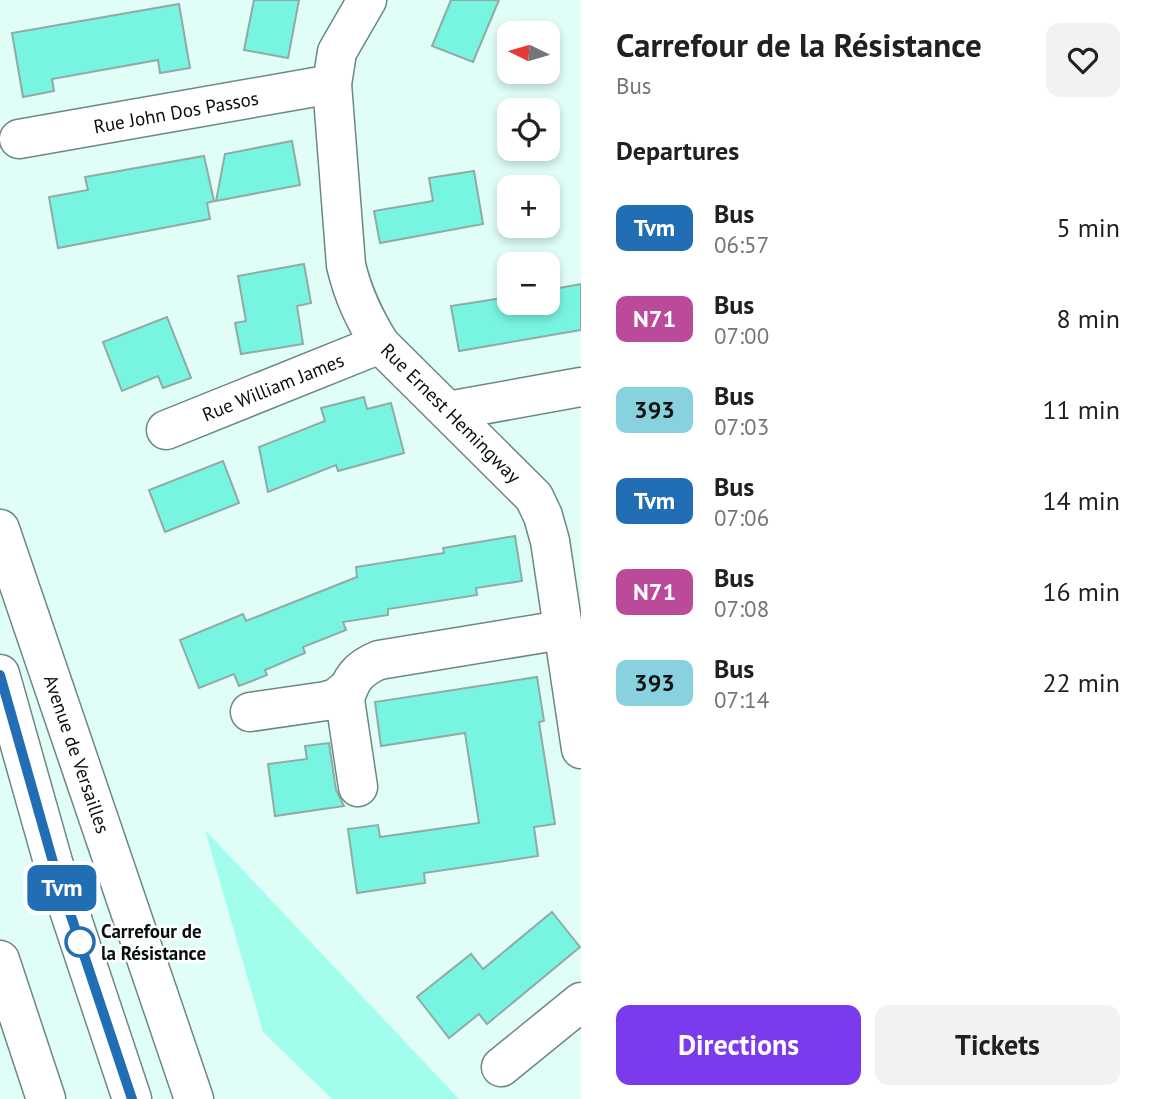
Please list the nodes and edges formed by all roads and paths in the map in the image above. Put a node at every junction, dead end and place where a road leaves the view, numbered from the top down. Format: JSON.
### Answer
{"nodes":[{"id":1,"x":367,"y":0,"type":"edge"},
{"id":2,"x":332,"y":84,"type":"junction"},
{"id":3,"x":19,"y":139,"type":"dead end"},
{"id":4,"x":380,"y":344,"type":"junction"},
{"id":5,"x":581,"y":387,"type":"edge"},
{"id":6,"x":448,"y":411,"type":"junction"},
{"id":7,"x":166,"y":430,"type":"dead end"},
{"id":8,"x":0,"y":529,"type":"edge"},
{"id":9,"x":562,"y":630,"type":"junction"},
{"id":10,"x":0,"y":674,"type":"edge"},
{"id":11,"x":347,"y":689,"type":"junction"},
{"id":12,"x":250,"y":712,"type":"dead end"},
{"id":13,"x":581,"y":749,"type":"edge"},
{"id":14,"x":358,"y":787,"type":"dead end"},
{"id":15,"x":0,"y":960,"type":"edge"},
{"id":16,"x":581,"y":1002,"type":"edge"},
{"id":17,"x":502,"y":1067,"type":"dead end"},
{"id":18,"x":46,"y":1099,"type":"edge"},
{"id":19,"x":132,"y":1099,"type":"edge"},
{"id":20,"x":194,"y":1099,"type":"edge"}],
"edges":[{"from":1,"to":2,"type":"street","name":"Rue Ernest Hemingway"},
{"from":2,"to":3,"type":"street","name":"Rue John Dos Passos"},
{"from":2,"to":4,"type":"street","name":"Rue Ernest Hemingway"},
{"from":4,"to":6,"type":"street","name":"Rue Ernest Hemingway"},
{"from":4,"to":7,"type":"street","name":"Rue William James"},
{"from":5,"to":6,"type":"street"},
{"from":6,"to":9,"type":"street","name":"Rue Ernest Hemingway"},
{"from":8,"to":20,"type":"street","name":"Avenue de Versailles"},
{"from":9,"to":11,"type":"street"},
{"from":9,"to":13,"type":"street","name":"Rue Ernest Hemingway"},
{"from":10,"to":19,"type":"street"},
{"from":11,"to":12,"type":"street"},
{"from":11,"to":14,"type":"street"},
{"from":15,"to":18,"type":"street"},
{"from":16,"to":17,"type":"street"}]}
